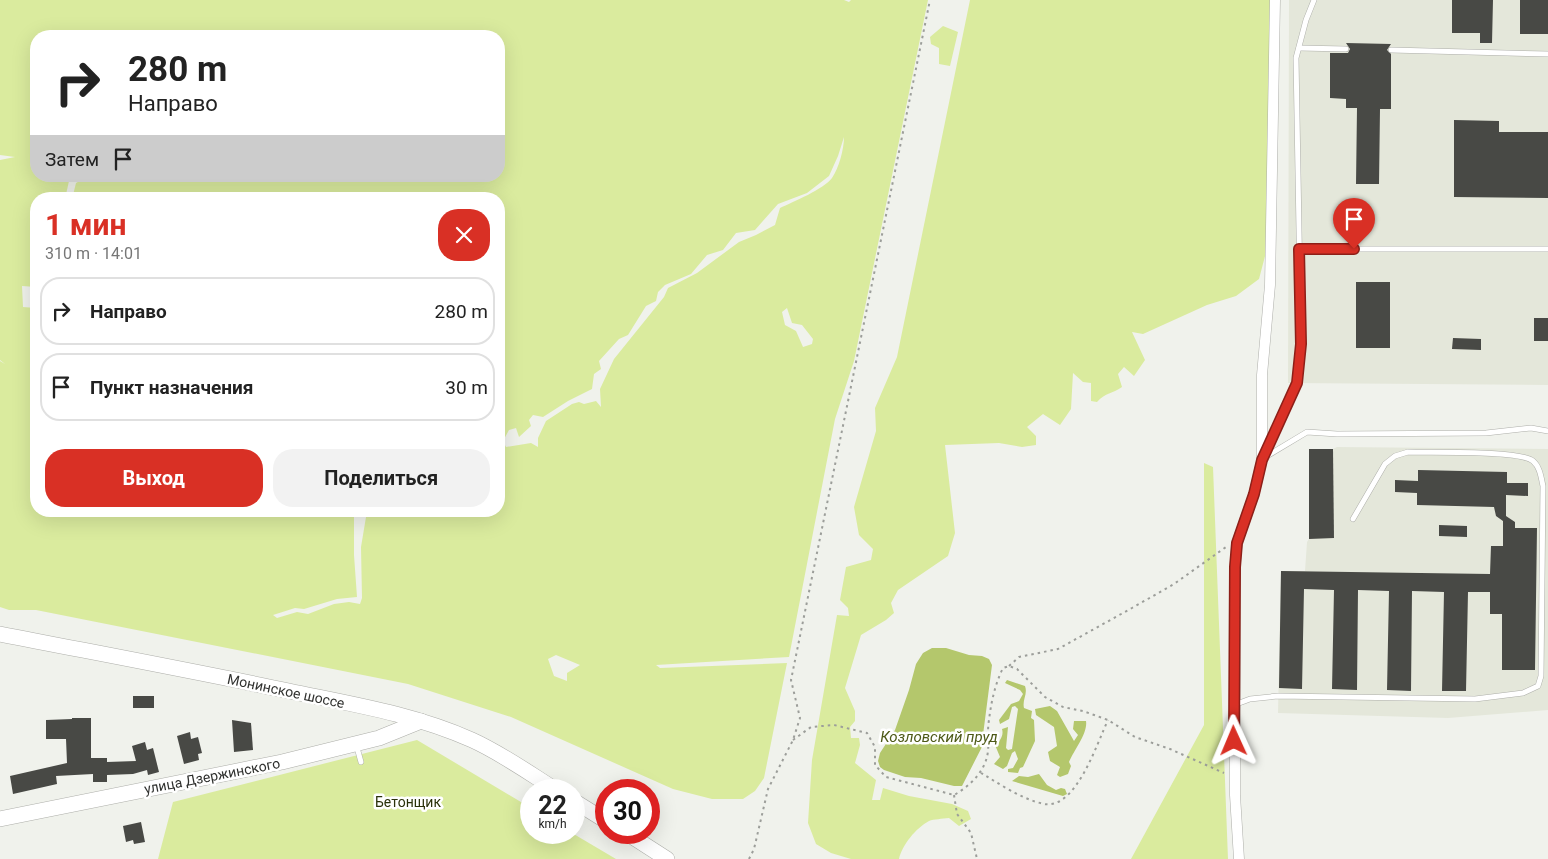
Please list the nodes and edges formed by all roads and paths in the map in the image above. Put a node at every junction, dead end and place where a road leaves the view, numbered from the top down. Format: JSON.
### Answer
{"nodes":[{"id":1,"x":930,"y":0,"type":"edge"},
{"id":2,"x":1274,"y":0,"type":"edge"},
{"id":3,"x":1314,"y":0,"type":"edge"},
{"id":4,"x":1298,"y":48,"type":"junction"},
{"id":5,"x":1346,"y":49,"type":"dead end"},
{"id":6,"x":1391,"y":50,"type":"dead end"},
{"id":7,"x":1548,"y":54,"type":"edge"},
{"id":8,"x":1299,"y":249,"type":"junction"},
{"id":9,"x":1548,"y":249,"type":"edge"},
{"id":10,"x":1548,"y":430,"type":"edge"},
{"id":11,"x":1262,"y":460,"type":"junction"},
{"id":12,"x":1353,"y":519,"type":"dead end"},
{"id":13,"x":1237,"y":543,"type":"junction"},
{"id":14,"x":0,"y":634,"type":"edge"},
{"id":15,"x":1010,"y":666,"type":"junction"},
{"id":16,"x":1234,"y":705,"type":"junction"},
{"id":17,"x":379,"y":710,"type":"junction"},
{"id":18,"x":1108,"y":720,"type":"junction"},
{"id":19,"x":421,"y":721,"type":"junction"},
{"id":20,"x":793,"y":740,"type":"junction"},
{"id":21,"x":358,"y":743,"type":"junction"},
{"id":22,"x":361,"y":762,"type":"dead end"},
{"id":23,"x":981,"y":773,"type":"junction"},
{"id":24,"x":1234,"y":777,"type":"junction"},
{"id":25,"x":538,"y":779,"type":"edge"},
{"id":26,"x":954,"y":795,"type":"junction"},
{"id":27,"x":0,"y":819,"type":"edge"},
{"id":28,"x":644,"y":844,"type":"edge"},
{"id":29,"x":667,"y":859,"type":"edge"},
{"id":30,"x":749,"y":859,"type":"edge"},
{"id":31,"x":977,"y":859,"type":"edge"},
{"id":32,"x":1239,"y":859,"type":"edge"}],
"edges":[{"from":1,"to":20,"type":"path"},
{"from":2,"to":11,"type":"street"},
{"from":3,"to":4,"type":"lane"},
{"from":4,"to":5,"type":"lane"},
{"from":4,"to":8,"type":"lane"},
{"from":6,"to":7,"type":"lane"},
{"from":8,"to":9,"type":"lane"},
{"from":8,"to":11,"type":"lane"},
{"from":10,"to":11,"type":"lane"},
{"from":11,"to":13,"type":"street"},
{"from":12,"to":16,"type":"lane"},
{"from":13,"to":15,"type":"path"},
{"from":13,"to":16,"type":"street"},
{"from":14,"to":17,"type":"main road","name":"Монинское шоссе"},
{"from":15,"to":18,"type":"path"},
{"from":15,"to":23,"type":"path"},
{"from":16,"to":24,"type":"street"},
{"from":17,"to":19,"type":"main road","name":"Монинское шоссе"},
{"from":17,"to":21,"type":"main road"},
{"from":18,"to":23,"type":"path"},
{"from":18,"to":24,"type":"path"},
{"from":19,"to":21,"type":"main road","name":"улица Дзержинского"},
{"from":19,"to":25,"type":"main road","name":"Монинское шоссе"},
{"from":20,"to":26,"type":"path"},
{"from":20,"to":30,"type":"path"},
{"from":21,"to":22,"type":"lane"},
{"from":21,"to":27,"type":"main road","name":"улица Дзержинского"},
{"from":23,"to":26,"type":"path"},
{"from":24,"to":32,"type":"street"},
{"from":26,"to":31,"type":"path"},
{"from":28,"to":29,"type":"main road"}]}
